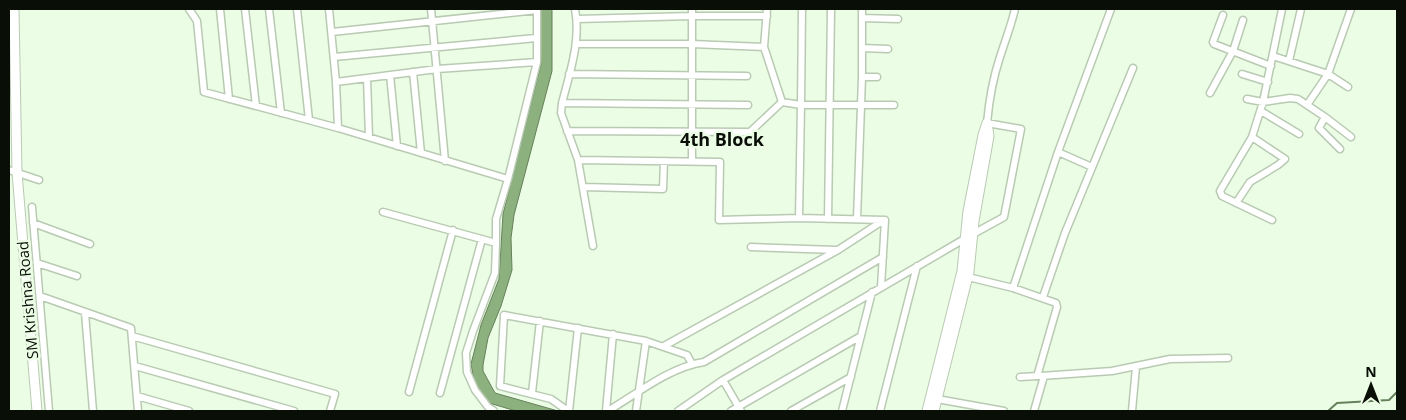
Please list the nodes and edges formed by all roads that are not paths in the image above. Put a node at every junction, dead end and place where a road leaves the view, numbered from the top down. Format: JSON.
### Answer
{"nodes":[{"id":1,"x":14,"y":9,"type":"edge"},
{"id":2,"x":189,"y":9,"type":"edge"},
{"id":3,"x":220,"y":9,"type":"edge"},
{"id":4,"x":245,"y":9,"type":"edge"},
{"id":5,"x":269,"y":9,"type":"edge"},
{"id":6,"x":297,"y":9,"type":"edge"},
{"id":7,"x":329,"y":9,"type":"edge"},
{"id":8,"x":431,"y":9,"type":"edge"},
{"id":9,"x":575,"y":9,"type":"edge"},
{"id":10,"x":767,"y":9,"type":"edge"},
{"id":11,"x":802,"y":9,"type":"edge"},
{"id":12,"x":831,"y":9,"type":"edge"},
{"id":13,"x":862,"y":9,"type":"edge"},
{"id":14,"x":1015,"y":9,"type":"edge"},
{"id":15,"x":1111,"y":9,"type":"edge"},
{"id":16,"x":1282,"y":9,"type":"edge"},
{"id":17,"x":1301,"y":9,"type":"edge"},
{"id":18,"x":1351,"y":9,"type":"edge"},
{"id":19,"x":537,"y":10,"type":"edge"},
{"id":20,"x":692,"y":12,"type":"edge"},
{"id":21,"x":1223,"y":15,"type":"dead end"},
{"id":22,"x":766,"y":16,"type":"junction"},
{"id":23,"x":862,"y":18,"type":"junction"},
{"id":24,"x":577,"y":19,"type":"junction"},
{"id":25,"x":898,"y":19,"type":"dead end"},
{"id":26,"x":1243,"y":20,"type":"dead end"},
{"id":27,"x":432,"y":21,"type":"junction"},
{"id":28,"x":332,"y":32,"type":"junction"},
{"id":29,"x":536,"y":38,"type":"junction"},
{"id":30,"x":577,"y":44,"type":"junction"},
{"id":31,"x":692,"y":44,"type":"junction"},
{"id":32,"x":434,"y":47,"type":"junction"},
{"id":33,"x":764,"y":47,"type":"junction"},
{"id":34,"x":862,"y":48,"type":"junction"},
{"id":35,"x":888,"y":49,"type":"dead end"},
{"id":36,"x":1234,"y":51,"type":"junction"},
{"id":37,"x":334,"y":56,"type":"junction"},
{"id":38,"x":1273,"y":56,"type":"junction"},
{"id":39,"x":1289,"y":61,"type":"junction"},
{"id":40,"x":537,"y":62,"type":"junction"},
{"id":41,"x":1271,"y":66,"type":"junction"},
{"id":42,"x":1133,"y":68,"type":"dead end"},
{"id":43,"x":437,"y":70,"type":"junction"},
{"id":44,"x":413,"y":72,"type":"junction"},
{"id":45,"x":569,"y":74,"type":"junction"},
{"id":46,"x":1242,"y":74,"type":"dead end"},
{"id":47,"x":1328,"y":74,"type":"junction"},
{"id":48,"x":390,"y":75,"type":"junction"},
{"id":49,"x":692,"y":75,"type":"junction"},
{"id":50,"x":747,"y":76,"type":"dead end"},
{"id":51,"x":862,"y":77,"type":"junction"},
{"id":52,"x":877,"y":77,"type":"dead end"},
{"id":53,"x":366,"y":78,"type":"junction"},
{"id":54,"x":336,"y":82,"type":"junction"},
{"id":55,"x":1268,"y":82,"type":"junction"},
{"id":56,"x":1348,"y":87,"type":"dead end"},
{"id":57,"x":1210,"y":93,"type":"dead end"},
{"id":58,"x":229,"y":99,"type":"junction"},
{"id":59,"x":1247,"y":99,"type":"dead end"},
{"id":60,"x":782,"y":102,"type":"junction"},
{"id":61,"x":1263,"y":102,"type":"junction"},
{"id":62,"x":562,"y":103,"type":"junction"},
{"id":63,"x":692,"y":104,"type":"junction"},
{"id":64,"x":748,"y":105,"type":"dead end"},
{"id":65,"x":801,"y":105,"type":"junction"},
{"id":66,"x":829,"y":105,"type":"junction"},
{"id":67,"x":860,"y":105,"type":"junction"},
{"id":68,"x":894,"y":105,"type":"dead end"},
{"id":69,"x":1307,"y":105,"type":"junction"},
{"id":70,"x":256,"y":106,"type":"junction"},
{"id":71,"x":1261,"y":111,"type":"junction"},
{"id":72,"x":281,"y":113,"type":"junction"},
{"id":73,"x":1325,"y":117,"type":"junction"},
{"id":74,"x":309,"y":120,"type":"junction"},
{"id":75,"x":988,"y":123,"type":"junction"},
{"id":76,"x":338,"y":128,"type":"junction"},
{"id":77,"x":692,"y":130,"type":"junction"},
{"id":78,"x":567,"y":131,"type":"junction"},
{"id":79,"x":1299,"y":134,"type":"dead end"},
{"id":80,"x":1252,"y":136,"type":"junction"},
{"id":81,"x":1351,"y":137,"type":"dead end"},
{"id":82,"x":369,"y":138,"type":"junction"},
{"id":83,"x":397,"y":146,"type":"junction"},
{"id":84,"x":1340,"y":150,"type":"dead end"},
{"id":85,"x":1058,"y":152,"type":"junction"},
{"id":86,"x":422,"y":154,"type":"junction"},
{"id":87,"x":578,"y":160,"type":"junction"},
{"id":88,"x":445,"y":161,"type":"junction"},
{"id":89,"x":664,"y":161,"type":"junction"},
{"id":90,"x":692,"y":161,"type":"junction"},
{"id":91,"x":1092,"y":167,"type":"junction"},
{"id":92,"x":13,"y":171,"type":"edge"},
{"id":93,"x":39,"y":180,"type":"dead end"},
{"id":94,"x":508,"y":180,"type":"junction"},
{"id":95,"x":583,"y":187,"type":"junction"},
{"id":96,"x":1236,"y":203,"type":"junction"},
{"id":97,"x":32,"y":207,"type":"dead end"},
{"id":98,"x":383,"y":212,"type":"dead end"},
{"id":99,"x":799,"y":218,"type":"junction"},
{"id":100,"x":828,"y":219,"type":"junction"},
{"id":101,"x":857,"y":219,"type":"junction"},
{"id":102,"x":886,"y":220,"type":"junction"},
{"id":103,"x":1272,"y":220,"type":"dead end"},
{"id":104,"x":33,"y":223,"type":"junction"},
{"id":105,"x":453,"y":230,"type":"junction"},
{"id":106,"x":969,"y":236,"type":"junction"},
{"id":107,"x":482,"y":238,"type":"junction"},
{"id":108,"x":496,"y":242,"type":"junction"},
{"id":109,"x":90,"y":244,"type":"dead end"},
{"id":110,"x":593,"y":246,"type":"dead end"},
{"id":111,"x":751,"y":248,"type":"dead end"},
{"id":112,"x":838,"y":250,"type":"junction"},
{"id":113,"x":883,"y":257,"type":"junction"},
{"id":114,"x":37,"y":263,"type":"junction"},
{"id":115,"x":917,"y":266,"type":"junction"},
{"id":116,"x":77,"y":276,"type":"dead end"},
{"id":117,"x":968,"y":277,"type":"junction"},
{"id":118,"x":881,"y":287,"type":"junction"},
{"id":119,"x":1013,"y":288,"type":"junction"},
{"id":120,"x":872,"y":292,"type":"junction"},
{"id":121,"x":40,"y":296,"type":"junction"},
{"id":122,"x":1043,"y":297,"type":"junction"},
{"id":123,"x":85,"y":313,"type":"junction"},
{"id":124,"x":540,"y":321,"type":"junction"},
{"id":125,"x":578,"y":328,"type":"junction"},
{"id":126,"x":613,"y":334,"type":"junction"},
{"id":127,"x":132,"y":336,"type":"junction"},
{"id":128,"x":861,"y":336,"type":"junction"},
{"id":129,"x":646,"y":341,"type":"junction"},
{"id":130,"x":664,"y":346,"type":"junction"},
{"id":131,"x":1228,"y":358,"type":"dead end"},
{"id":132,"x":692,"y":364,"type":"junction"},
{"id":133,"x":135,"y":366,"type":"junction"},
{"id":134,"x":1136,"y":367,"type":"junction"},
{"id":135,"x":1041,"y":376,"type":"junction"},
{"id":136,"x":851,"y":377,"type":"junction"},
{"id":137,"x":1020,"y":377,"type":"dead end"},
{"id":138,"x":723,"y":380,"type":"junction"},
{"id":139,"x":409,"y":392,"type":"dead end"},
{"id":140,"x":440,"y":392,"type":"dead end"},
{"id":141,"x":639,"y":392,"type":"junction"},
{"id":142,"x":532,"y":393,"type":"junction"},
{"id":143,"x":137,"y":396,"type":"junction"},
{"id":144,"x":937,"y":399,"type":"junction"},
{"id":145,"x":685,"y":408,"type":"edge"},
{"id":146,"x":740,"y":409,"type":"edge"},
{"id":147,"x":37,"y":411,"type":"edge"},
{"id":148,"x":49,"y":411,"type":"edge"},
{"id":149,"x":93,"y":411,"type":"edge"},
{"id":150,"x":138,"y":411,"type":"edge"},
{"id":151,"x":189,"y":411,"type":"edge"},
{"id":152,"x":294,"y":411,"type":"edge"},
{"id":153,"x":330,"y":411,"type":"edge"},
{"id":154,"x":494,"y":411,"type":"edge"},
{"id":155,"x":568,"y":411,"type":"edge"},
{"id":156,"x":607,"y":411,"type":"edge"},
{"id":157,"x":636,"y":411,"type":"edge"},
{"id":158,"x":678,"y":411,"type":"edge"},
{"id":159,"x":731,"y":411,"type":"edge"},
{"id":160,"x":791,"y":411,"type":"edge"},
{"id":161,"x":842,"y":411,"type":"edge"},
{"id":162,"x":880,"y":411,"type":"edge"},
{"id":163,"x":927,"y":411,"type":"edge"},
{"id":164,"x":934,"y":411,"type":"edge"},
{"id":165,"x":1004,"y":411,"type":"edge"},
{"id":166,"x":1034,"y":411,"type":"edge"},
{"id":167,"x":1132,"y":411,"type":"edge"}],
"edges":[{"from":1,"to":92,"type":"street","name":"SM Krishna Road"},
{"from":2,"to":58,"type":"street"},
{"from":3,"to":58,"type":"street"},
{"from":4,"to":70,"type":"street"},
{"from":5,"to":72,"type":"street"},
{"from":6,"to":74,"type":"street"},
{"from":7,"to":28,"type":"street"},
{"from":8,"to":27,"type":"street"},
{"from":9,"to":24,"type":"street"},
{"from":10,"to":22,"type":"street"},
{"from":11,"to":65,"type":"street"},
{"from":12,"to":66,"type":"street"},
{"from":13,"to":23,"type":"street"},
{"from":14,"to":75,"type":"street"},
{"from":15,"to":85,"type":"street"},
{"from":16,"to":38,"type":"street"},
{"from":17,"to":39,"type":"street"},
{"from":18,"to":47,"type":"street"},
{"from":19,"to":27,"type":"street"},
{"from":19,"to":29,"type":"street"},
{"from":20,"to":22,"type":"street"},
{"from":20,"to":24,"type":"street"},
{"from":20,"to":31,"type":"street"},
{"from":21,"to":36,"type":"street"},
{"from":22,"to":33,"type":"street"},
{"from":23,"to":25,"type":"street"},
{"from":23,"to":34,"type":"street"},
{"from":24,"to":30,"type":"street"},
{"from":26,"to":36,"type":"street"},
{"from":27,"to":28,"type":"street"},
{"from":27,"to":32,"type":"street"},
{"from":28,"to":37,"type":"street"},
{"from":29,"to":32,"type":"street"},
{"from":29,"to":40,"type":"street"},
{"from":30,"to":31,"type":"street"},
{"from":30,"to":45,"type":"street"},
{"from":31,"to":33,"type":"street"},
{"from":31,"to":49,"type":"street"},
{"from":32,"to":37,"type":"street"},
{"from":32,"to":43,"type":"street"},
{"from":33,"to":60,"type":"street"},
{"from":34,"to":35,"type":"street"},
{"from":34,"to":51,"type":"street"},
{"from":36,"to":41,"type":"street"},
{"from":36,"to":57,"type":"street"},
{"from":37,"to":54,"type":"street"},
{"from":38,"to":39,"type":"street"},
{"from":38,"to":41,"type":"street"},
{"from":39,"to":47,"type":"street"},
{"from":40,"to":43,"type":"street"},
{"from":40,"to":94,"type":"street"},
{"from":41,"to":55,"type":"street"},
{"from":42,"to":91,"type":"street"},
{"from":43,"to":44,"type":"street"},
{"from":43,"to":88,"type":"street"},
{"from":44,"to":48,"type":"street"},
{"from":44,"to":86,"type":"street"},
{"from":45,"to":49,"type":"street"},
{"from":45,"to":62,"type":"street"},
{"from":46,"to":55,"type":"street"},
{"from":47,"to":56,"type":"street"},
{"from":47,"to":69,"type":"street"},
{"from":48,"to":53,"type":"street"},
{"from":48,"to":83,"type":"street"},
{"from":49,"to":50,"type":"street"},
{"from":49,"to":63,"type":"street"},
{"from":51,"to":52,"type":"street"},
{"from":51,"to":67,"type":"street"},
{"from":53,"to":54,"type":"street"},
{"from":53,"to":82,"type":"street"},
{"from":54,"to":76,"type":"street"},
{"from":55,"to":61,"type":"street"},
{"from":58,"to":70,"type":"street"},
{"from":59,"to":61,"type":"street"},
{"from":60,"to":65,"type":"street"},
{"from":60,"to":77,"type":"street"},
{"from":61,"to":69,"type":"street"},
{"from":61,"to":71,"type":"street"},
{"from":62,"to":63,"type":"street"},
{"from":62,"to":78,"type":"street"},
{"from":63,"to":64,"type":"street"},
{"from":63,"to":77,"type":"street"},
{"from":65,"to":66,"type":"street"},
{"from":65,"to":99,"type":"street"},
{"from":66,"to":67,"type":"street"},
{"from":66,"to":100,"type":"street"},
{"from":67,"to":68,"type":"street"},
{"from":67,"to":101,"type":"street"},
{"from":69,"to":73,"type":"street"},
{"from":70,"to":72,"type":"street"},
{"from":71,"to":79,"type":"street"},
{"from":71,"to":80,"type":"street"},
{"from":72,"to":74,"type":"street"},
{"from":73,"to":81,"type":"street"},
{"from":73,"to":84,"type":"street"},
{"from":74,"to":76,"type":"street"},
{"from":75,"to":106,"type":"street"},
{"from":75,"to":106,"type":"street"},
{"from":76,"to":82,"type":"street"},
{"from":77,"to":78,"type":"street"},
{"from":77,"to":90,"type":"street"},
{"from":78,"to":87,"type":"street"},
{"from":80,"to":96,"type":"street"},
{"from":80,"to":96,"type":"street"},
{"from":82,"to":83,"type":"street"},
{"from":83,"to":86,"type":"street"},
{"from":85,"to":91,"type":"street"},
{"from":85,"to":119,"type":"street"},
{"from":86,"to":88,"type":"street"},
{"from":87,"to":89,"type":"street"},
{"from":87,"to":95,"type":"street"},
{"from":88,"to":94,"type":"street"},
{"from":89,"to":90,"type":"street"},
{"from":89,"to":95,"type":"street"},
{"from":90,"to":99,"type":"street"},
{"from":91,"to":122,"type":"street"},
{"from":92,"to":93,"type":"street"},
{"from":92,"to":147,"type":"street","name":"SM Krishna Road"},
{"from":94,"to":108,"type":"street"},
{"from":95,"to":110,"type":"street"},
{"from":96,"to":103,"type":"street"},
{"from":97,"to":104,"type":"street"},
{"from":98,"to":105,"type":"street"},
{"from":99,"to":100,"type":"street"},
{"from":100,"to":101,"type":"street"},
{"from":101,"to":102,"type":"street"},
{"from":102,"to":112,"type":"street"},
{"from":102,"to":113,"type":"street"},
{"from":104,"to":109,"type":"street"},
{"from":104,"to":114,"type":"street"},
{"from":105,"to":107,"type":"street"},
{"from":105,"to":139,"type":"street"},
{"from":106,"to":115,"type":"street"},
{"from":106,"to":117,"type":"street"},
{"from":106,"to":163,"type":"street"},
{"from":107,"to":108,"type":"street"},
{"from":107,"to":140,"type":"street"},
{"from":108,"to":154,"type":"street"},
{"from":111,"to":112,"type":"street"},
{"from":112,"to":130,"type":"street"},
{"from":113,"to":118,"type":"street"},
{"from":113,"to":132,"type":"street"},
{"from":114,"to":116,"type":"street"},
{"from":114,"to":121,"type":"street"},
{"from":115,"to":118,"type":"street"},
{"from":115,"to":162,"type":"street"},
{"from":117,"to":119,"type":"street"},
{"from":117,"to":144,"type":"street"},
{"from":118,"to":120,"type":"street"},
{"from":119,"to":122,"type":"street"},
{"from":120,"to":128,"type":"street"},
{"from":120,"to":138,"type":"street"},
{"from":121,"to":123,"type":"street"},
{"from":121,"to":148,"type":"street"},
{"from":122,"to":135,"type":"street"},
{"from":123,"to":127,"type":"street"},
{"from":123,"to":149,"type":"street"},
{"from":124,"to":125,"type":"street"},
{"from":124,"to":142,"type":"street"},
{"from":124,"to":142,"type":"street"},
{"from":125,"to":126,"type":"street"},
{"from":125,"to":155,"type":"street"},
{"from":126,"to":129,"type":"street"},
{"from":126,"to":156,"type":"street"},
{"from":127,"to":133,"type":"street"},
{"from":127,"to":153,"type":"street"},
{"from":128,"to":136,"type":"street"},
{"from":128,"to":146,"type":"street"},
{"from":129,"to":130,"type":"street"},
{"from":129,"to":141,"type":"street"},
{"from":130,"to":132,"type":"street"},
{"from":131,"to":134,"type":"street"},
{"from":132,"to":141,"type":"street"},
{"from":133,"to":143,"type":"street"},
{"from":133,"to":152,"type":"street"},
{"from":134,"to":135,"type":"street"},
{"from":134,"to":167,"type":"street"},
{"from":135,"to":137,"type":"street"},
{"from":135,"to":166,"type":"street"},
{"from":136,"to":160,"type":"street"},
{"from":136,"to":161,"type":"street"},
{"from":138,"to":145,"type":"street"},
{"from":138,"to":146,"type":"street"},
{"from":141,"to":156,"type":"street"},
{"from":141,"to":157,"type":"street"},
{"from":142,"to":155,"type":"street"},
{"from":143,"to":150,"type":"street"},
{"from":143,"to":151,"type":"street"},
{"from":144,"to":164,"type":"street"},
{"from":144,"to":165,"type":"street"},
{"from":145,"to":158,"type":"street"},
{"from":146,"to":159,"type":"street"}]}
